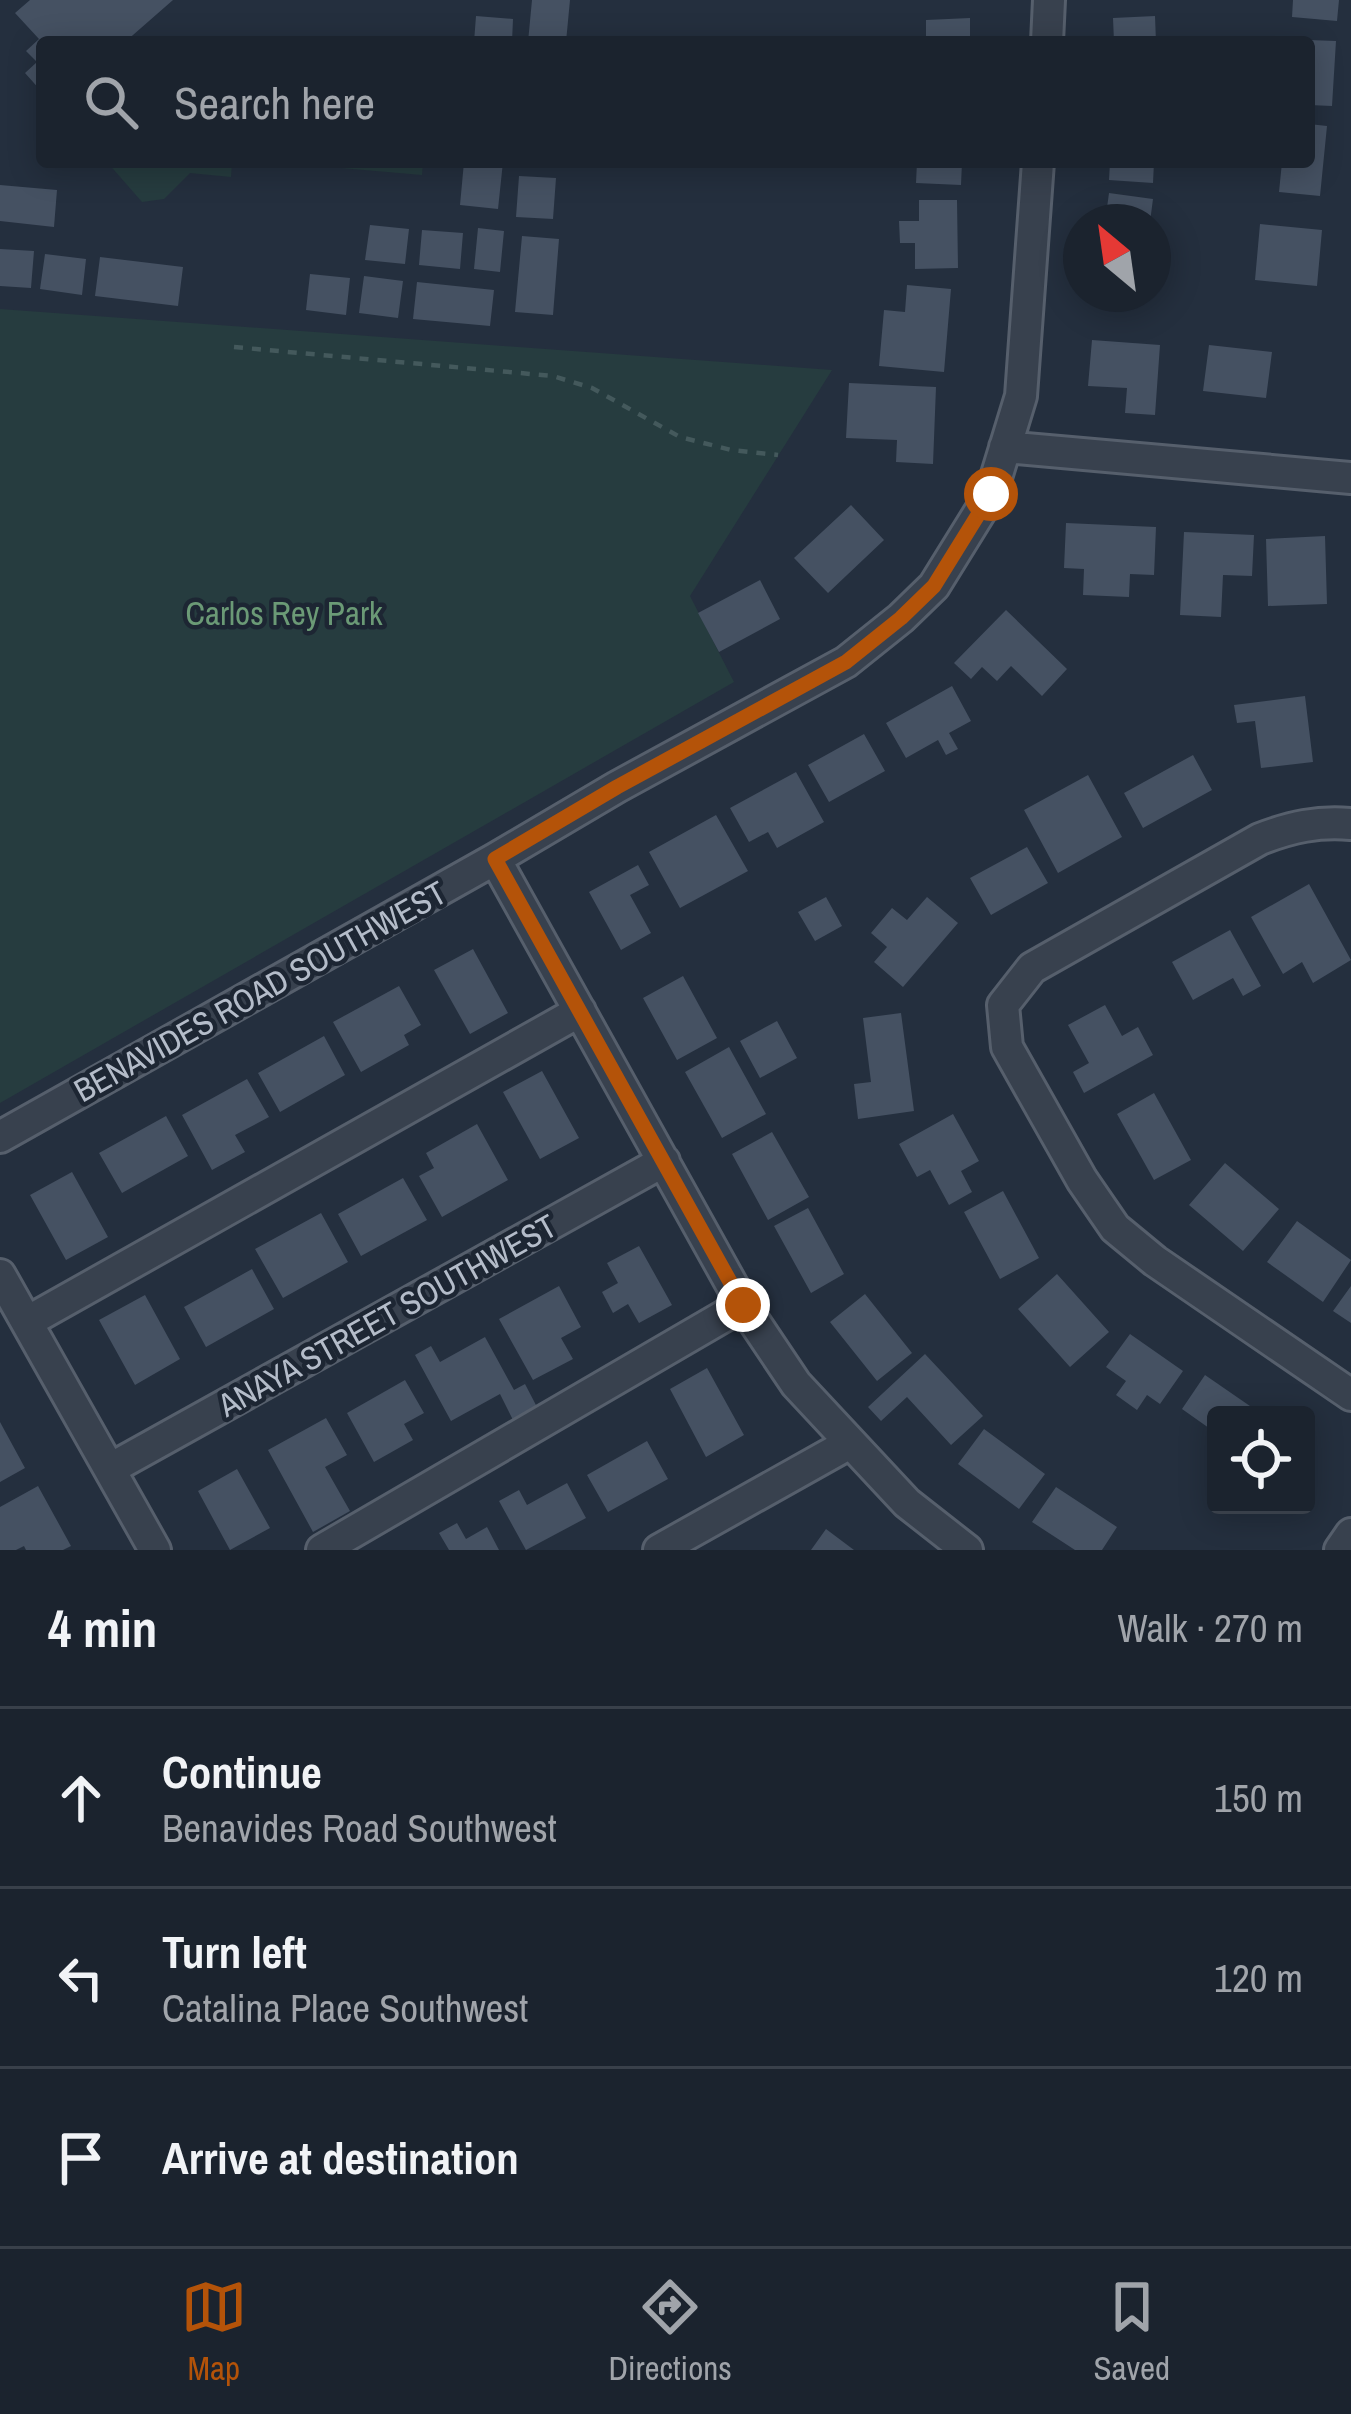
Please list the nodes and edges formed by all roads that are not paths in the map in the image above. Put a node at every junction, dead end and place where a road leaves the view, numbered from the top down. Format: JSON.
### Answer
{"nodes":[{"id":1,"x":1049,"y":0,"type":"edge"},
{"id":2,"x":1047,"y":36,"type":"edge"},
{"id":3,"x":1038,"y":168,"type":"edge"},
{"id":4,"x":1005,"y":446,"type":"junction"},
{"id":5,"x":1351,"y":478,"type":"edge"},
{"id":6,"x":1351,"y":824,"type":"edge"},
{"id":7,"x":495,"y":859,"type":"junction"},
{"id":8,"x":580,"y":1011,"type":"junction"},
{"id":9,"x":0,"y":1137,"type":"edge"},
{"id":10,"x":664,"y":1161,"type":"junction"},
{"id":11,"x":0,"y":1275,"type":"edge"},
{"id":12,"x":743,"y":1305,"type":"junction"},
{"id":13,"x":27,"y":1322,"type":"junction"},
{"id":14,"x":1351,"y":1395,"type":"edge"},
{"id":15,"x":850,"y":1444,"type":"junction"},
{"id":16,"x":110,"y":1469,"type":"junction"},
{"id":17,"x":1351,"y":1534,"type":"edge"},
{"id":18,"x":155,"y":1550,"type":"edge"},
{"id":19,"x":322,"y":1550,"type":"edge"},
{"id":20,"x":659,"y":1550,"type":"edge"},
{"id":21,"x":967,"y":1550,"type":"edge"},
{"id":22,"x":1340,"y":1550,"type":"edge"}],
"edges":[{"from":1,"to":2,"type":"street"},
{"from":3,"to":4,"type":"street","name":"BENAVIDES ROAD SOUTHWEST"},
{"from":4,"to":5,"type":"street"},
{"from":4,"to":7,"type":"street","name":"BENAVIDES ROAD SOUTHWEST"},
{"from":6,"to":14,"type":"street"},
{"from":7,"to":8,"type":"street"},
{"from":7,"to":9,"type":"street","name":"BENAVIDES ROAD SOUTHWEST"},
{"from":8,"to":10,"type":"street"},
{"from":8,"to":13,"type":"street"},
{"from":10,"to":12,"type":"street"},
{"from":10,"to":16,"type":"street","name":"ANAYA STREET SOUTHWEST"},
{"from":11,"to":13,"type":"street"},
{"from":12,"to":15,"type":"street"},
{"from":12,"to":19,"type":"street"},
{"from":13,"to":16,"type":"street"},
{"from":15,"to":20,"type":"street"},
{"from":15,"to":21,"type":"street"},
{"from":16,"to":18,"type":"street"},
{"from":17,"to":22,"type":"street"}]}
